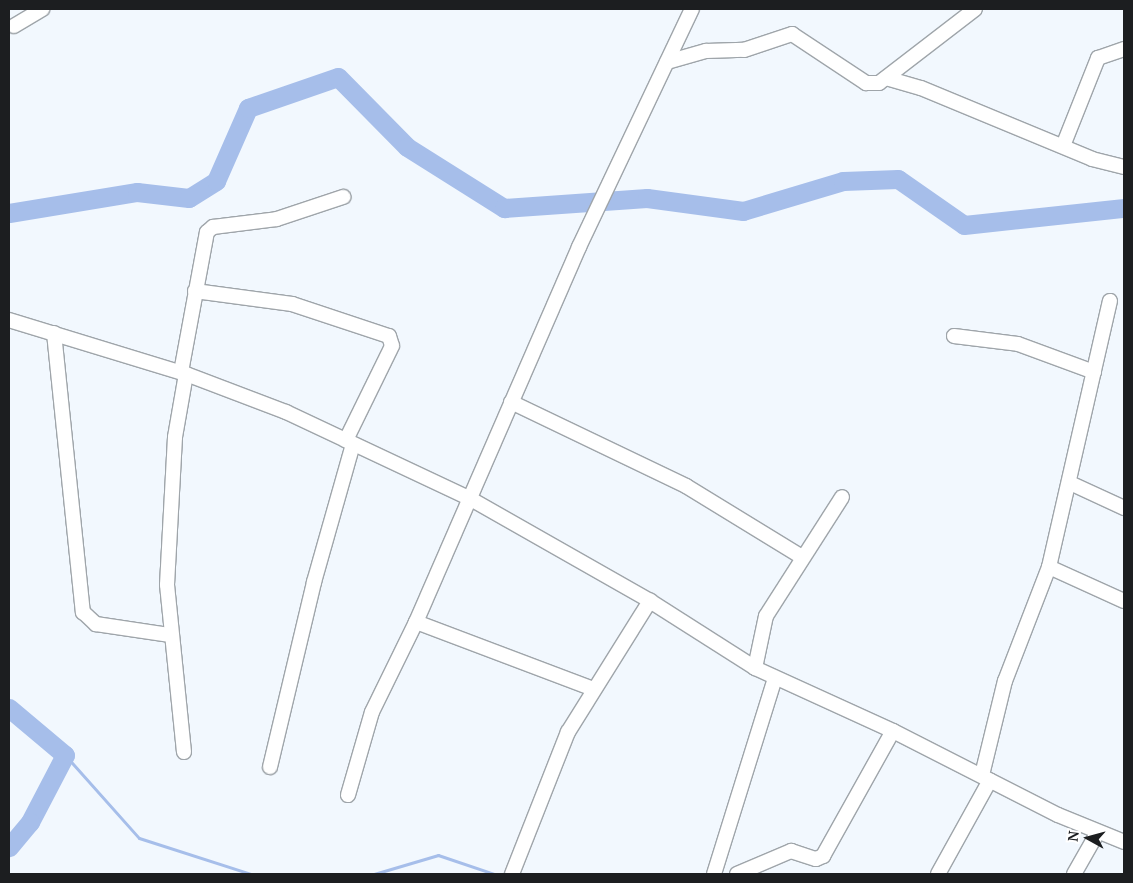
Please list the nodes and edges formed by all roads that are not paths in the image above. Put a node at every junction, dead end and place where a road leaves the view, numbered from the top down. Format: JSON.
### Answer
{"nodes":[{"id":1,"x":42,"y":9,"type":"edge"},
{"id":2,"x":692,"y":9,"type":"edge"},
{"id":3,"x":975,"y":9,"type":"edge"},
{"id":4,"x":14,"y":26,"type":"dead end"},
{"id":5,"x":1124,"y":49,"type":"edge"},
{"id":6,"x":667,"y":62,"type":"junction"},
{"id":7,"x":886,"y":78,"type":"junction"},
{"id":8,"x":1063,"y":146,"type":"junction"},
{"id":9,"x":1124,"y":167,"type":"edge"},
{"id":10,"x":343,"y":197,"type":"dead end"},
{"id":11,"x":195,"y":291,"type":"junction"},
{"id":12,"x":1110,"y":301,"type":"dead end"},
{"id":13,"x":9,"y":320,"type":"edge"},
{"id":14,"x":54,"y":333,"type":"junction"},
{"id":15,"x":954,"y":336,"type":"dead end"},
{"id":16,"x":1094,"y":372,"type":"junction"},
{"id":17,"x":184,"y":373,"type":"junction"},
{"id":18,"x":511,"y":402,"type":"junction"},
{"id":19,"x":350,"y":442,"type":"junction"},
{"id":20,"x":1070,"y":483,"type":"junction"},
{"id":21,"x":842,"y":497,"type":"dead end"},
{"id":22,"x":470,"y":498,"type":"junction"},
{"id":23,"x":1124,"y":508,"type":"edge"},
{"id":24,"x":802,"y":556,"type":"junction"},
{"id":25,"x":1049,"y":567,"type":"junction"},
{"id":26,"x":650,"y":601,"type":"junction"},
{"id":27,"x":1124,"y":601,"type":"edge"},
{"id":28,"x":416,"y":622,"type":"junction"},
{"id":29,"x":170,"y":635,"type":"junction"},
{"id":30,"x":755,"y":668,"type":"junction"},
{"id":31,"x":775,"y":678,"type":"junction"},
{"id":32,"x":593,"y":689,"type":"junction"},
{"id":33,"x":893,"y":731,"type":"junction"},
{"id":34,"x":184,"y":752,"type":"dead end"},
{"id":35,"x":270,"y":767,"type":"dead end"},
{"id":36,"x":986,"y":778,"type":"junction"},
{"id":37,"x":348,"y":795,"type":"dead end"},
{"id":38,"x":1098,"y":832,"type":"junction"},
{"id":39,"x":1124,"y":842,"type":"edge"},
{"id":40,"x":512,"y":874,"type":"edge"},
{"id":41,"x":714,"y":874,"type":"edge"},
{"id":42,"x":737,"y":874,"type":"edge"},
{"id":43,"x":938,"y":874,"type":"edge"},
{"id":44,"x":1074,"y":874,"type":"edge"}],
"edges":[{"from":1,"to":4,"type":"street"},
{"from":2,"to":6,"type":"street"},
{"from":3,"to":7,"type":"street"},
{"from":5,"to":8,"type":"street"},
{"from":6,"to":7,"type":"street"},
{"from":6,"to":18,"type":"street"},
{"from":7,"to":8,"type":"street"},
{"from":8,"to":9,"type":"street"},
{"from":10,"to":11,"type":"street"},
{"from":11,"to":17,"type":"street"},
{"from":11,"to":19,"type":"street"},
{"from":12,"to":16,"type":"street"},
{"from":13,"to":14,"type":"street"},
{"from":14,"to":17,"type":"street"},
{"from":14,"to":29,"type":"street"},
{"from":15,"to":16,"type":"street"},
{"from":16,"to":20,"type":"street"},
{"from":17,"to":19,"type":"street"},
{"from":17,"to":29,"type":"street"},
{"from":18,"to":22,"type":"street"},
{"from":18,"to":24,"type":"street"},
{"from":19,"to":22,"type":"street"},
{"from":19,"to":35,"type":"street"},
{"from":20,"to":23,"type":"street"},
{"from":20,"to":25,"type":"street"},
{"from":21,"to":24,"type":"street"},
{"from":22,"to":26,"type":"street"},
{"from":22,"to":28,"type":"street"},
{"from":24,"to":30,"type":"street"},
{"from":25,"to":27,"type":"street"},
{"from":25,"to":36,"type":"street"},
{"from":26,"to":30,"type":"street"},
{"from":26,"to":32,"type":"street"},
{"from":28,"to":32,"type":"street"},
{"from":28,"to":37,"type":"street"},
{"from":29,"to":34,"type":"street"},
{"from":30,"to":31,"type":"street"},
{"from":31,"to":33,"type":"street"},
{"from":31,"to":41,"type":"street"},
{"from":32,"to":40,"type":"street"},
{"from":33,"to":36,"type":"street"},
{"from":33,"to":42,"type":"street"},
{"from":36,"to":38,"type":"street"},
{"from":36,"to":43,"type":"street"},
{"from":38,"to":39,"type":"street"},
{"from":38,"to":44,"type":"street"}]}
